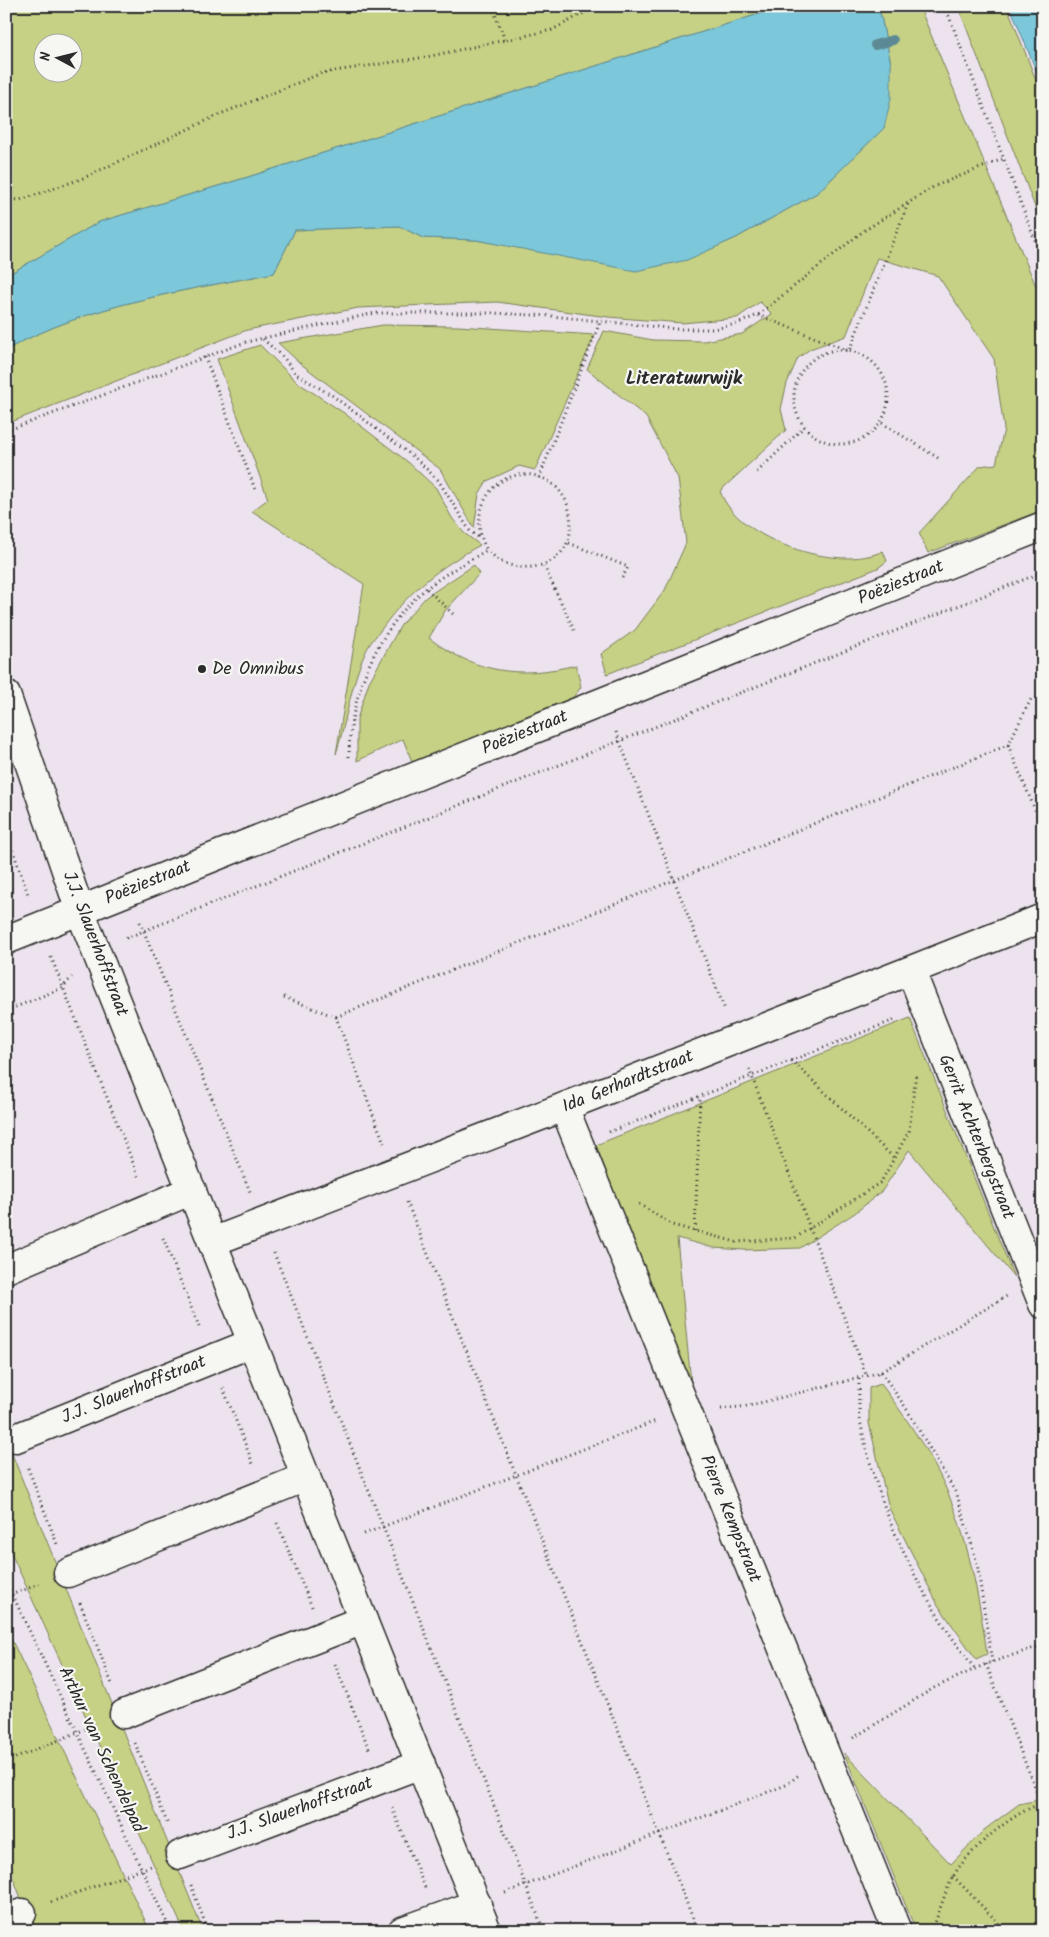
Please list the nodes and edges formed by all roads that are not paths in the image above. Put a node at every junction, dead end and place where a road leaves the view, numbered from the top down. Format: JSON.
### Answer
{"nodes":[{"id":1,"x":1043,"y":526,"type":"edge"},
{"id":2,"x":6,"y":695,"type":"edge"},
{"id":3,"x":80,"y":911,"type":"junction"},
{"id":4,"x":1043,"y":918,"type":"edge"},
{"id":5,"x":6,"y":940,"type":"edge"},
{"id":6,"x":911,"y":971,"type":"junction"},
{"id":7,"x":564,"y":1107,"type":"junction"},
{"id":8,"x":192,"y":1190,"type":"junction"},
{"id":9,"x":212,"y":1242,"type":"junction"},
{"id":10,"x":6,"y":1269,"type":"edge"},
{"id":11,"x":1043,"y":1304,"type":"edge"},
{"id":12,"x":252,"y":1343,"type":"junction"},
{"id":13,"x":16,"y":1438,"type":"road end"},
{"id":14,"x":306,"y":1477,"type":"junction"},
{"id":15,"x":68,"y":1573,"type":"road end"},
{"id":16,"x":363,"y":1620,"type":"junction"},
{"id":17,"x":124,"y":1714,"type":"road end"},
{"id":18,"x":421,"y":1764,"type":"junction"},
{"id":19,"x":180,"y":1854,"type":"road end"},
{"id":20,"x":477,"y":1904,"type":"junction"},
{"id":21,"x":402,"y":1931,"type":"edge"},
{"id":22,"x":487,"y":1931,"type":"edge"},
{"id":23,"x":897,"y":1931,"type":"edge"}],
"edges":[{"from":1,"to":3,"type":"street","name":"Poëziestraat"},
{"from":2,"to":3,"type":"street","name":"J.J. Slauerhoffstraat"},
{"from":3,"to":5,"type":"street","name":"Poëziestraat"},
{"from":3,"to":8,"type":"street","name":"J.J. Slauerhoffstraat"},
{"from":4,"to":6,"type":"street","name":"Ida Gerhardtstraat"},
{"from":6,"to":7,"type":"street","name":"Ida Gerhardtstraat"},
{"from":6,"to":11,"type":"street","name":"Gerrit Achterbergstraat"},
{"from":7,"to":9,"type":"street","name":"Ida Gerhardtstraat"},
{"from":7,"to":23,"type":"street","name":"Pierre Kempstraat"},
{"from":8,"to":9,"type":"street","name":"J.J. Slauerhoffstraat"},
{"from":8,"to":10,"type":"street"},
{"from":9,"to":12,"type":"street","name":"J.J. Slauerhoffstraat"},
{"from":12,"to":13,"type":"street","name":"J.J. Slauerhoffstraat"},
{"from":12,"to":14,"type":"street","name":"J.J. Slauerhoffstraat"},
{"from":14,"to":15,"type":"street"},
{"from":14,"to":16,"type":"street","name":"J.J. Slauerhoffstraat"},
{"from":16,"to":17,"type":"street"},
{"from":16,"to":18,"type":"street","name":"J.J. Slauerhoffstraat"},
{"from":18,"to":19,"type":"street","name":"J.J. Slauerhoffstraat"},
{"from":18,"to":20,"type":"street","name":"J.J. Slauerhoffstraat"},
{"from":20,"to":21,"type":"street"},
{"from":20,"to":22,"type":"street","name":"J.J. Slauerhoffstraat"}]}
